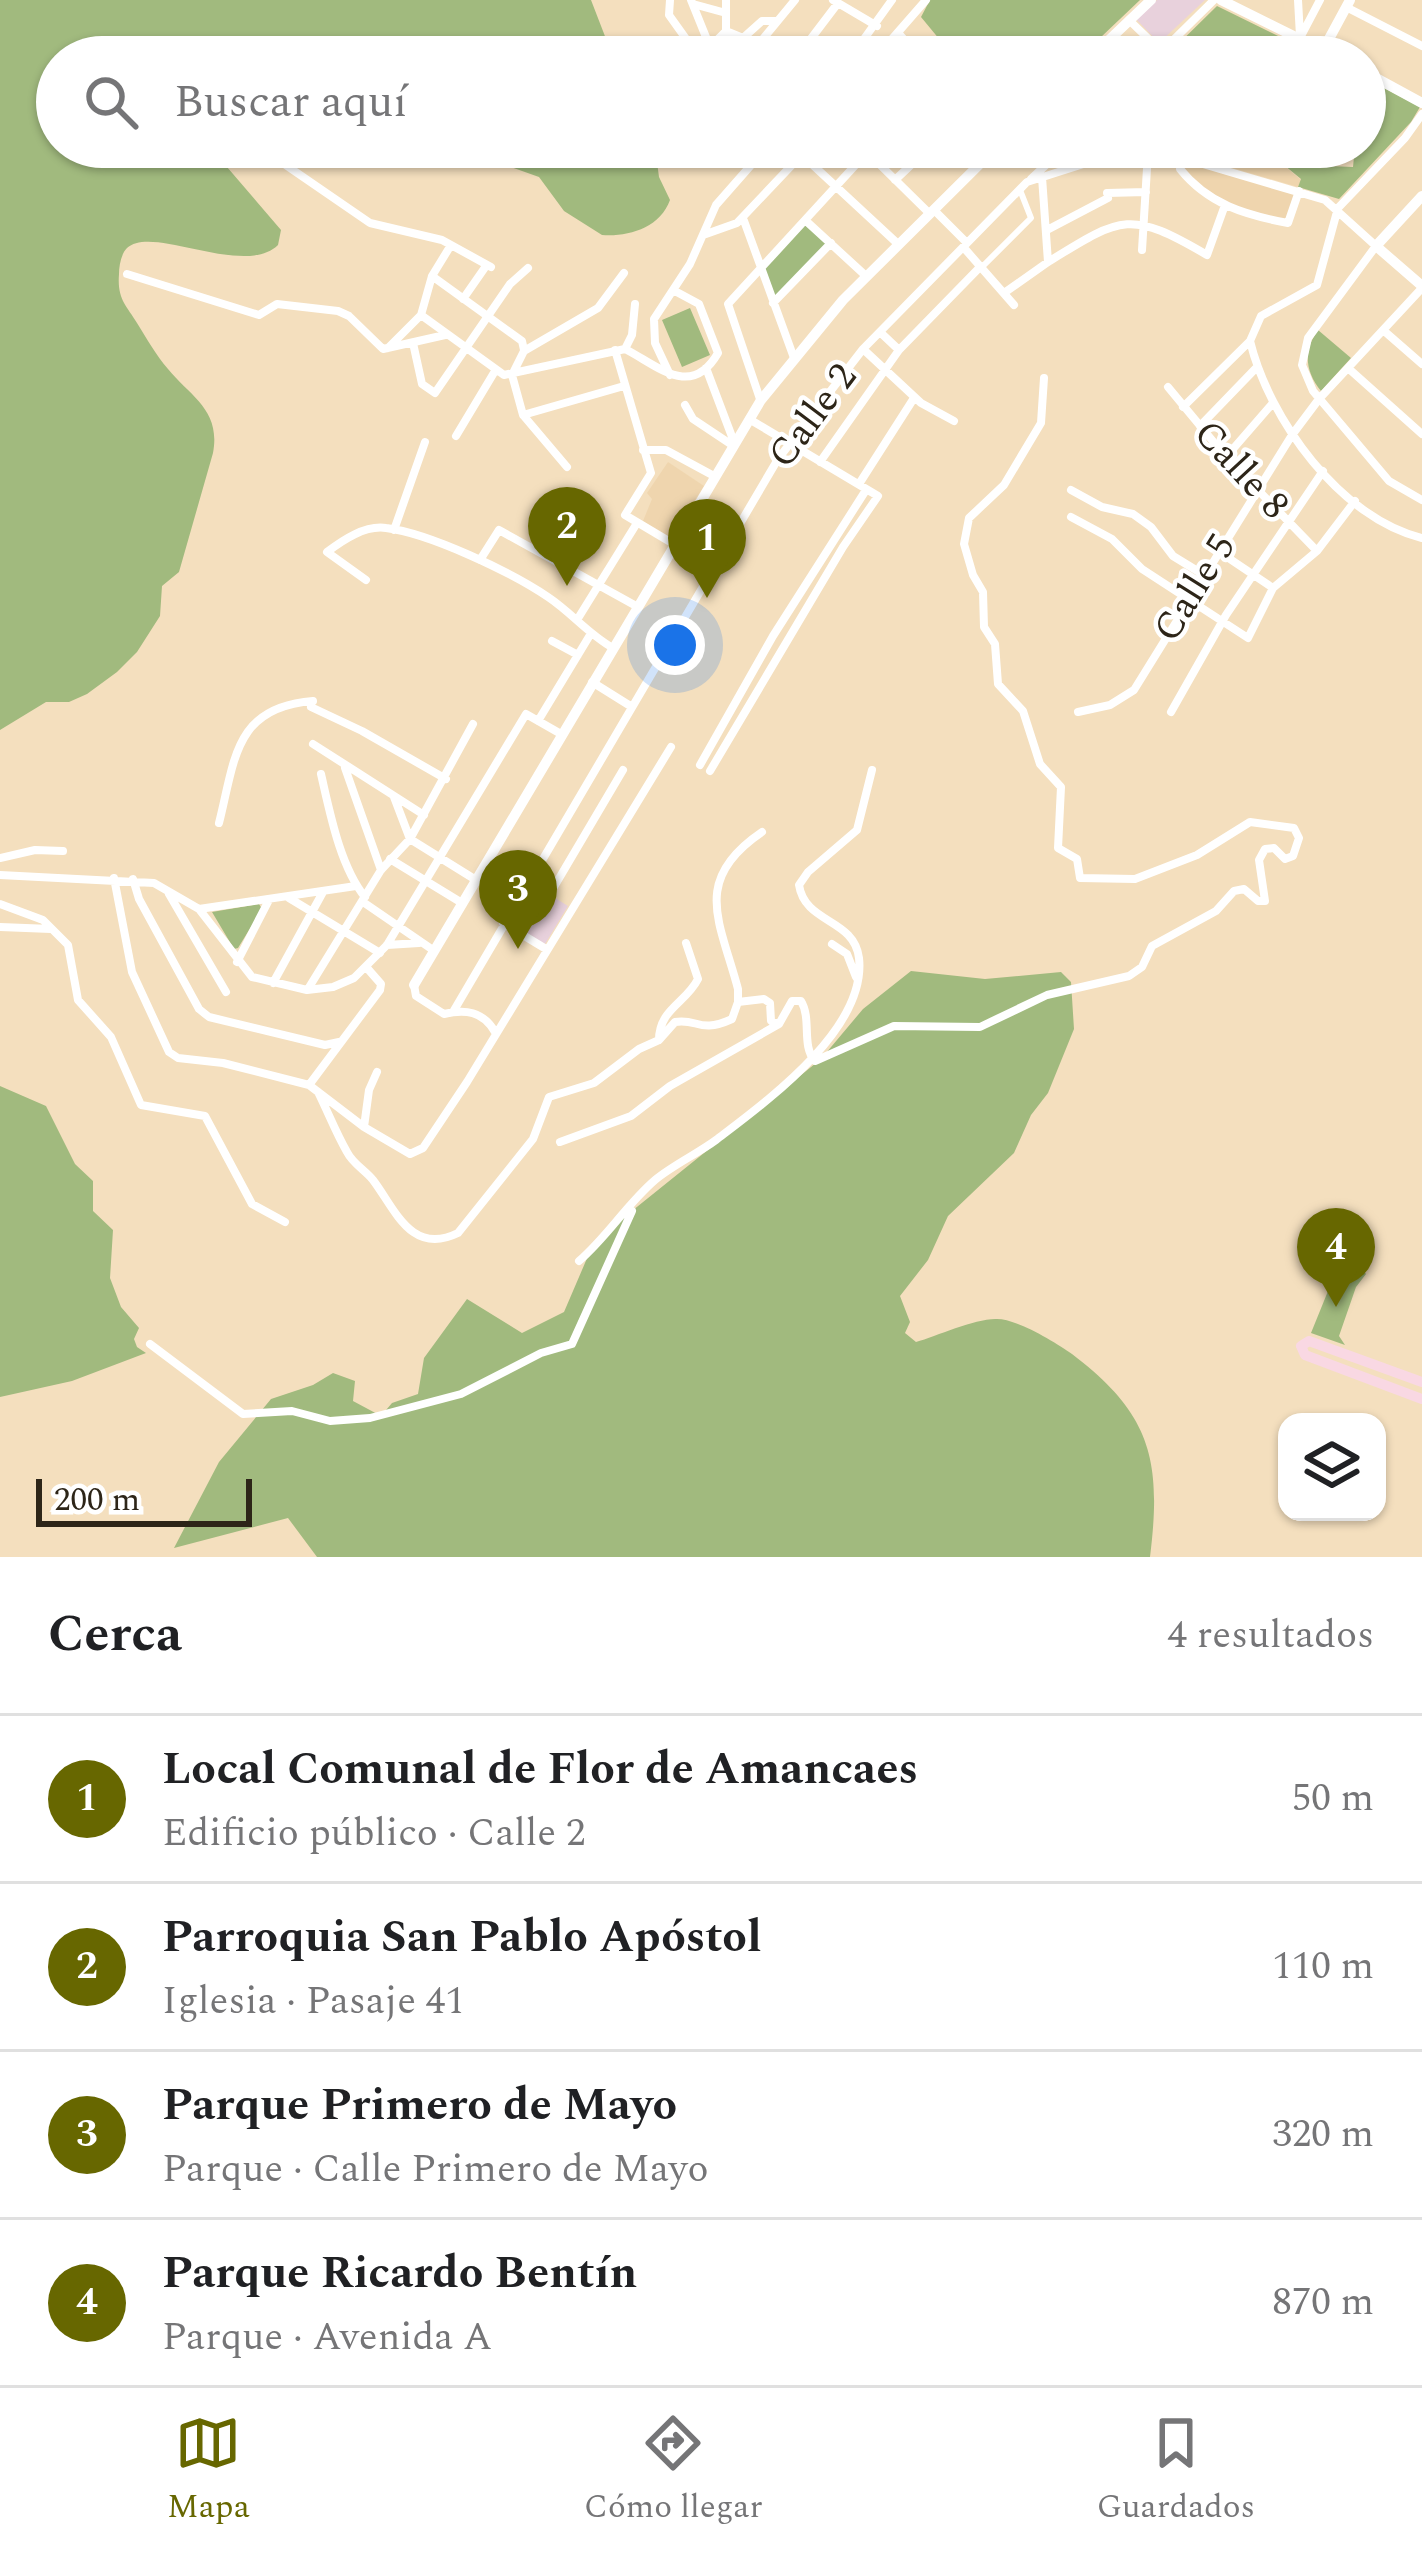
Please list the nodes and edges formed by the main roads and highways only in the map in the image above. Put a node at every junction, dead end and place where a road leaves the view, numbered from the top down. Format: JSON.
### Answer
{"nodes":[{"id":1,"x":1334,"y":1349,"type":"junction"},
{"id":2,"x":1329,"y":1363,"type":"junction"},
{"id":3,"x":1422,"y":1382,"type":"edge"},
{"id":4,"x":1422,"y":1399,"type":"edge"}],
"edges":[{"from":1,"to":2,"type":"main road"},
{"from":1,"to":2,"type":"main road"},
{"from":1,"to":3,"type":"main road"},
{"from":2,"to":4,"type":"main road"}]}
